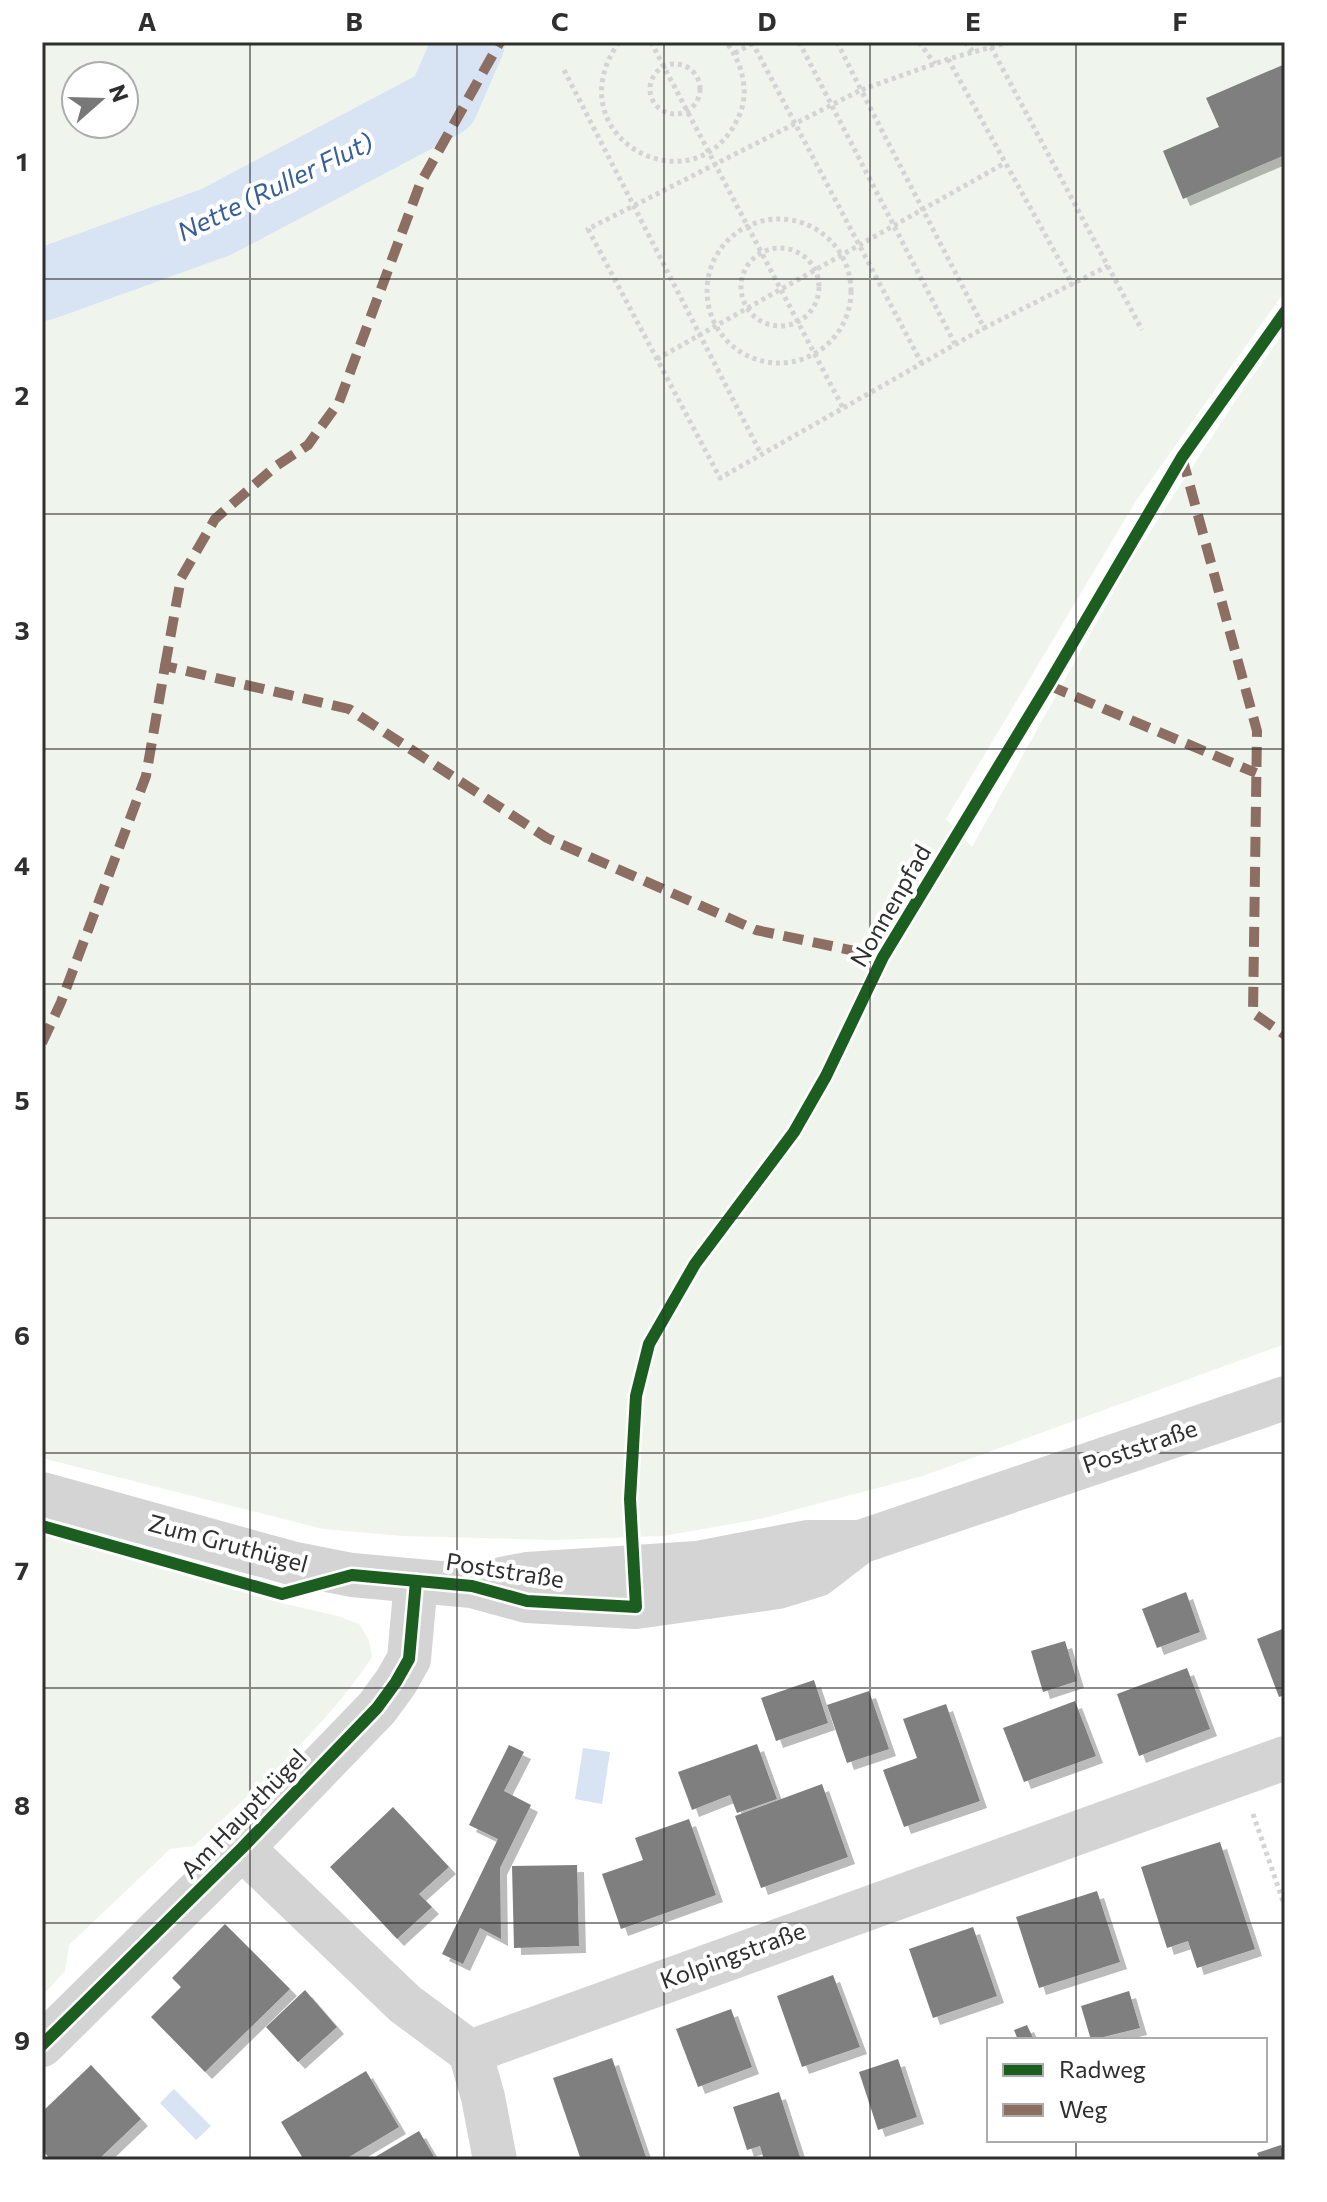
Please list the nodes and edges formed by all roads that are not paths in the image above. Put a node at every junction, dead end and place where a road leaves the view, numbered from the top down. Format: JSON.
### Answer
{"nodes":[{"id":1,"x":1285,"y":1398,"type":"edge"},
{"id":2,"x":42,"y":1494,"type":"edge"},
{"id":3,"x":416,"y":1581,"type":"junction"},
{"id":4,"x":1285,"y":1758,"type":"edge"},
{"id":5,"x":242,"y":1848,"type":"junction"},
{"id":6,"x":42,"y":2045,"type":"edge"},
{"id":7,"x":470,"y":2052,"type":"junction"},
{"id":8,"x":495,"y":2160,"type":"edge"}],
"edges":[{"from":1,"to":3,"type":"street","name":"Poststraße"},
{"from":2,"to":3,"type":"street","name":"Zum Gruthügel"},
{"from":3,"to":5,"type":"street","name":"Am Haupthügel"},
{"from":4,"to":7,"type":"street","name":"Kolpingstraße"},
{"from":5,"to":6,"type":"street","name":"Am Haupthügel"},
{"from":5,"to":7,"type":"street"},
{"from":7,"to":8,"type":"street"}]}
